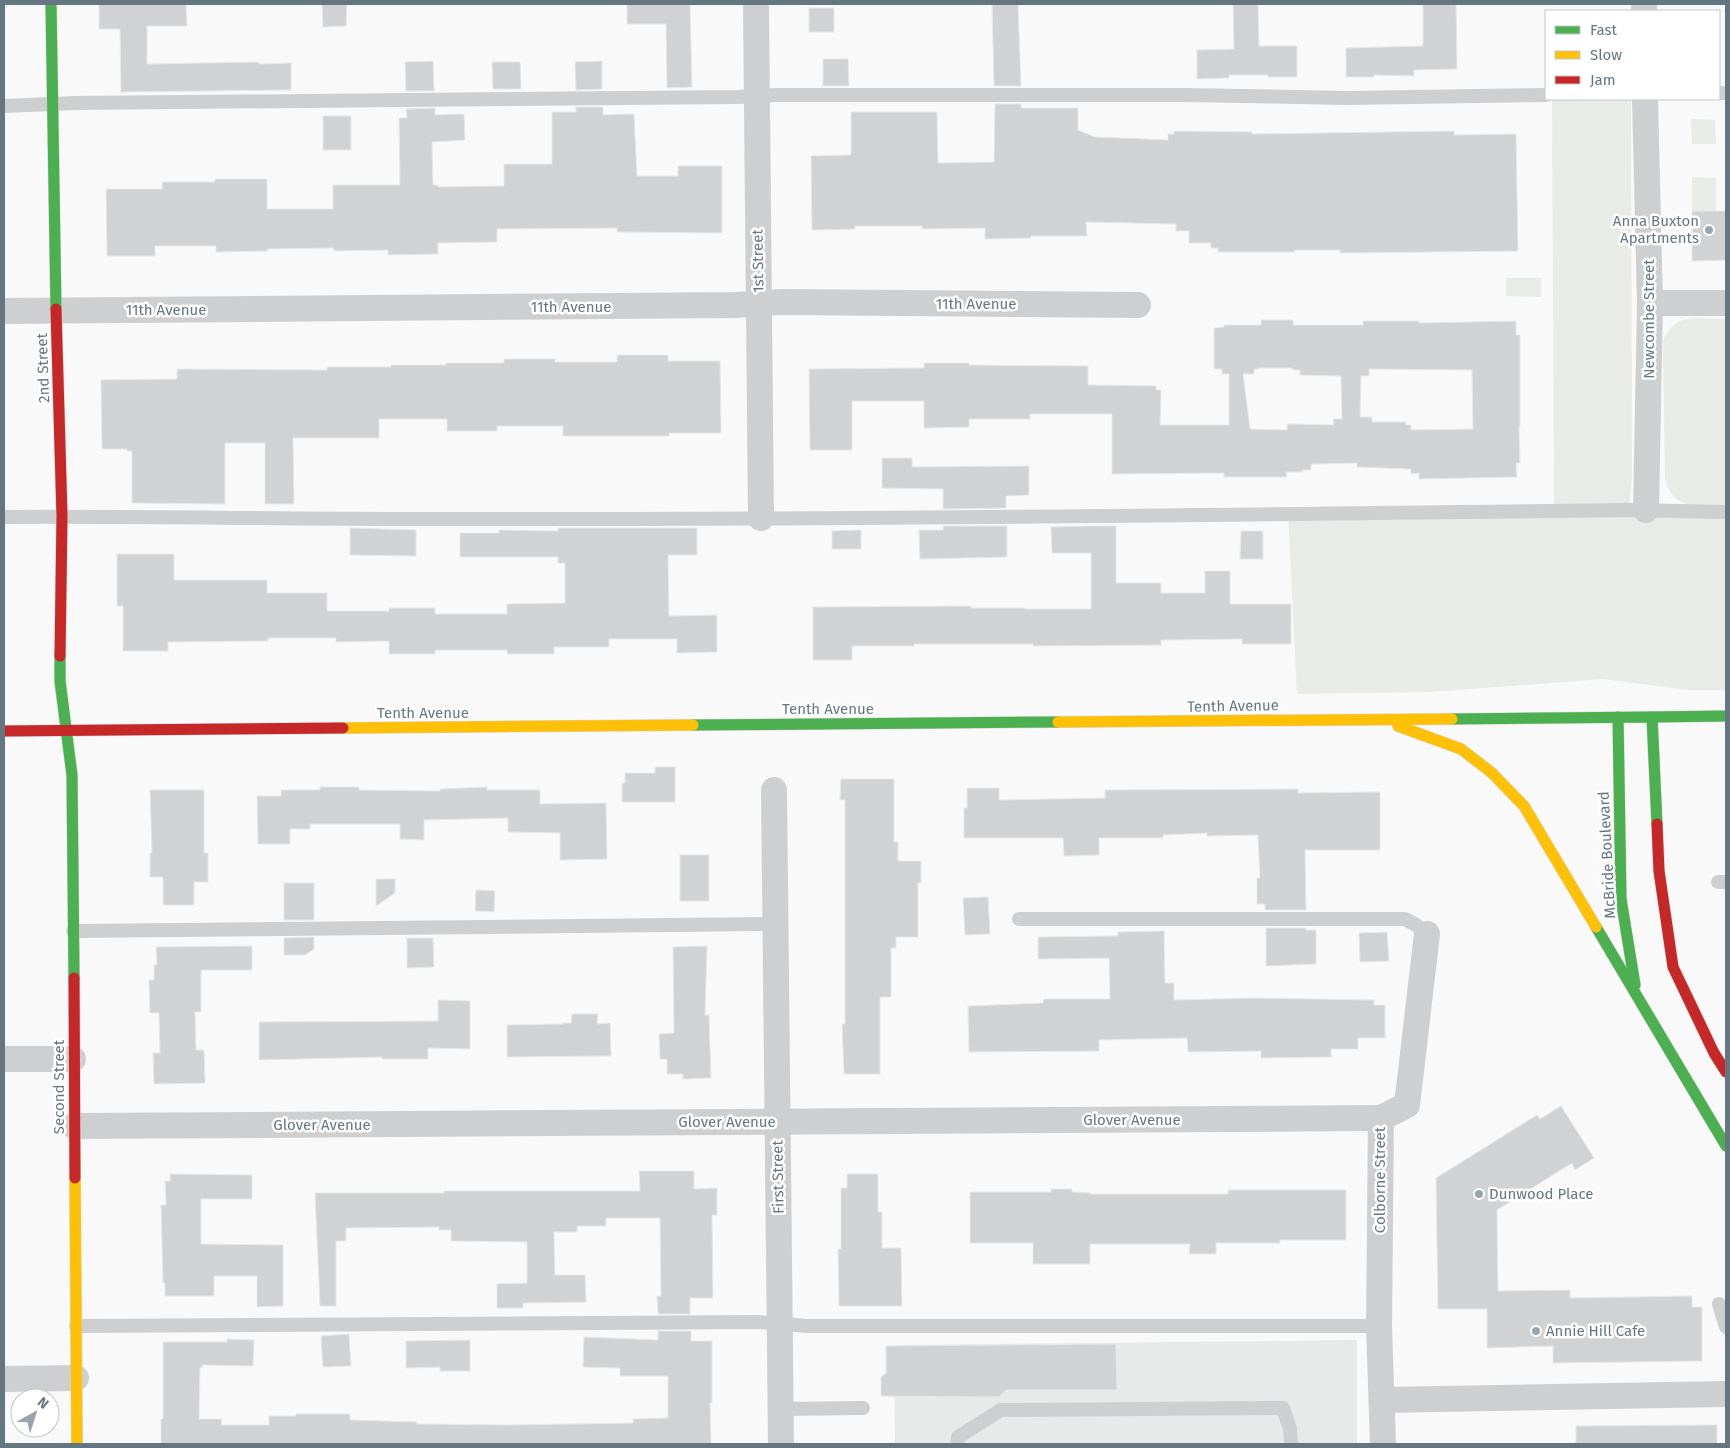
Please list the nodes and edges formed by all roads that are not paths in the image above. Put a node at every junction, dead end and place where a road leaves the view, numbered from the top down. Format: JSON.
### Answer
{"nodes":[{"id":1,"x":51,"y":4,"type":"edge"},
{"id":2,"x":756,"y":4,"type":"edge"},
{"id":3,"x":1545,"y":95,"type":"edge"},
{"id":4,"x":755,"y":96,"type":"junction"},
{"id":5,"x":1645,"y":100,"type":"edge"},
{"id":6,"x":53,"y":104,"type":"junction"},
{"id":7,"x":4,"y":106,"type":"edge"},
{"id":8,"x":1650,"y":303,"type":"junction"},
{"id":9,"x":1726,"y":303,"type":"edge"},
{"id":10,"x":759,"y":304,"type":"junction"},
{"id":11,"x":1138,"y":305,"type":"dead end"},
{"id":12,"x":56,"y":310,"type":"junction"},
{"id":13,"x":4,"y":311,"type":"edge"},
{"id":14,"x":1646,"y":510,"type":"junction"},
{"id":15,"x":1726,"y":512,"type":"edge"},
{"id":16,"x":62,"y":516,"type":"junction"},
{"id":17,"x":4,"y":517,"type":"edge"},
{"id":18,"x":761,"y":518,"type":"junction"},
{"id":19,"x":1726,"y":716,"type":"edge"},
{"id":20,"x":1618,"y":717,"type":"junction"},
{"id":21,"x":1652,"y":717,"type":"junction"},
{"id":22,"x":1377,"y":719,"type":"junction"},
{"id":23,"x":66,"y":730,"type":"junction"},
{"id":24,"x":4,"y":731,"type":"edge"},
{"id":25,"x":774,"y":790,"type":"dead end"},
{"id":26,"x":1019,"y":919,"type":"dead end"},
{"id":27,"x":775,"y":924,"type":"junction"},
{"id":28,"x":72,"y":932,"type":"junction"},
{"id":29,"x":1427,"y":934,"type":"joint"},
{"id":30,"x":1637,"y":999,"type":"junction"},
{"id":31,"x":1722,"y":1056,"type":"edge"},
{"id":32,"x":4,"y":1059,"type":"edge"},
{"id":33,"x":73,"y":1059,"type":"junction"},
{"id":34,"x":1381,"y":1118,"type":"junction"},
{"id":35,"x":777,"y":1122,"type":"junction"},
{"id":36,"x":74,"y":1126,"type":"junction"},
{"id":37,"x":1726,"y":1146,"type":"edge"},
{"id":38,"x":1719,"y":1304,"type":"dead end"},
{"id":39,"x":778,"y":1323,"type":"junction"},
{"id":40,"x":76,"y":1326,"type":"junction"},
{"id":41,"x":1379,"y":1326,"type":"junction"},
{"id":42,"x":1726,"y":1327,"type":"edge"},
{"id":43,"x":76,"y":1378,"type":"junction"},
{"id":44,"x":4,"y":1379,"type":"edge"},
{"id":45,"x":1726,"y":1394,"type":"edge"},
{"id":46,"x":1383,"y":1400,"type":"junction"},
{"id":47,"x":863,"y":1408,"type":"dead end"},
{"id":48,"x":780,"y":1409,"type":"junction"},
{"id":49,"x":76,"y":1444,"type":"edge"},
{"id":50,"x":781,"y":1444,"type":"edge"},
{"id":51,"x":957,"y":1444,"type":"edge"},
{"id":52,"x":1291,"y":1444,"type":"edge"},
{"id":53,"x":1383,"y":1444,"type":"edge"}],
"edges":[{"from":1,"to":6,"type":"main road","name":"2nd Street"},
{"from":2,"to":4,"type":"street","name":"1st Street"},
{"from":3,"to":4,"type":"lane"},
{"from":4,"to":6,"type":"lane"},
{"from":4,"to":10,"type":"street","name":"1st Street"},
{"from":5,"to":8,"type":"street","name":"Newcombe Street"},
{"from":6,"to":7,"type":"lane"},
{"from":6,"to":12,"type":"main road","name":"2nd Street"},
{"from":8,"to":9,"type":"street"},
{"from":8,"to":14,"type":"street","name":"Newcombe Street"},
{"from":10,"to":11,"type":"street","name":"11th Avenue"},
{"from":10,"to":12,"type":"street","name":"11th Avenue"},
{"from":10,"to":18,"type":"street","name":"1st Street"},
{"from":12,"to":13,"type":"street","name":"11th Avenue"},
{"from":12,"to":16,"type":"main road","name":"2nd Street"},
{"from":14,"to":15,"type":"lane"},
{"from":14,"to":18,"type":"lane"},
{"from":16,"to":17,"type":"lane"},
{"from":16,"to":18,"type":"lane"},
{"from":16,"to":23,"type":"main road","name":"2nd Street"},
{"from":19,"to":21,"type":"main road","name":"Tenth Avenue"},
{"from":20,"to":21,"type":"main road","name":"Tenth Avenue"},
{"from":20,"to":22,"type":"main road","name":"Tenth Avenue"},
{"from":20,"to":30,"type":"main road","name":"McBride Boulevard"},
{"from":21,"to":31,"type":"main road"},
{"from":22,"to":23,"type":"main road","name":"Tenth Avenue"},
{"from":22,"to":30,"type":"main road"},
{"from":23,"to":24,"type":"main road","name":"Tenth Avenue"},
{"from":23,"to":28,"type":"main road","name":"Second Street"},
{"from":25,"to":27,"type":"street","name":"First Street"},
{"from":26,"to":29,"type":"lane"},
{"from":27,"to":28,"type":"lane"},
{"from":27,"to":35,"type":"street","name":"First Street"},
{"from":28,"to":33,"type":"main road","name":"Second Street"},
{"from":29,"to":34,"type":"street","name":"Colborne Street"},
{"from":30,"to":37,"type":"main road","name":"McBride Boulevard"},
{"from":32,"to":33,"type":"street"},
{"from":33,"to":36,"type":"main road","name":"Second Street"},
{"from":34,"to":35,"type":"street","name":"Glover Avenue"},
{"from":34,"to":41,"type":"street","name":"Colborne Street"},
{"from":35,"to":36,"type":"street","name":"Glover Avenue"},
{"from":35,"to":39,"type":"street","name":"First Street"},
{"from":36,"to":40,"type":"main road","name":"Second Street"},
{"from":38,"to":42,"type":"lane"},
{"from":39,"to":40,"type":"lane"},
{"from":39,"to":41,"type":"lane"},
{"from":39,"to":48,"type":"street","name":"First Street"},
{"from":40,"to":43,"type":"main road","name":"Second Street"},
{"from":41,"to":46,"type":"street","name":"Colborne Street"},
{"from":43,"to":44,"type":"street"},
{"from":43,"to":49,"type":"main road","name":"Second Street"},
{"from":45,"to":46,"type":"street"},
{"from":46,"to":53,"type":"street","name":"Colborne Street"},
{"from":47,"to":48,"type":"lane"},
{"from":48,"to":50,"type":"street","name":"First Street"},
{"from":51,"to":52,"type":"lane"}]}
